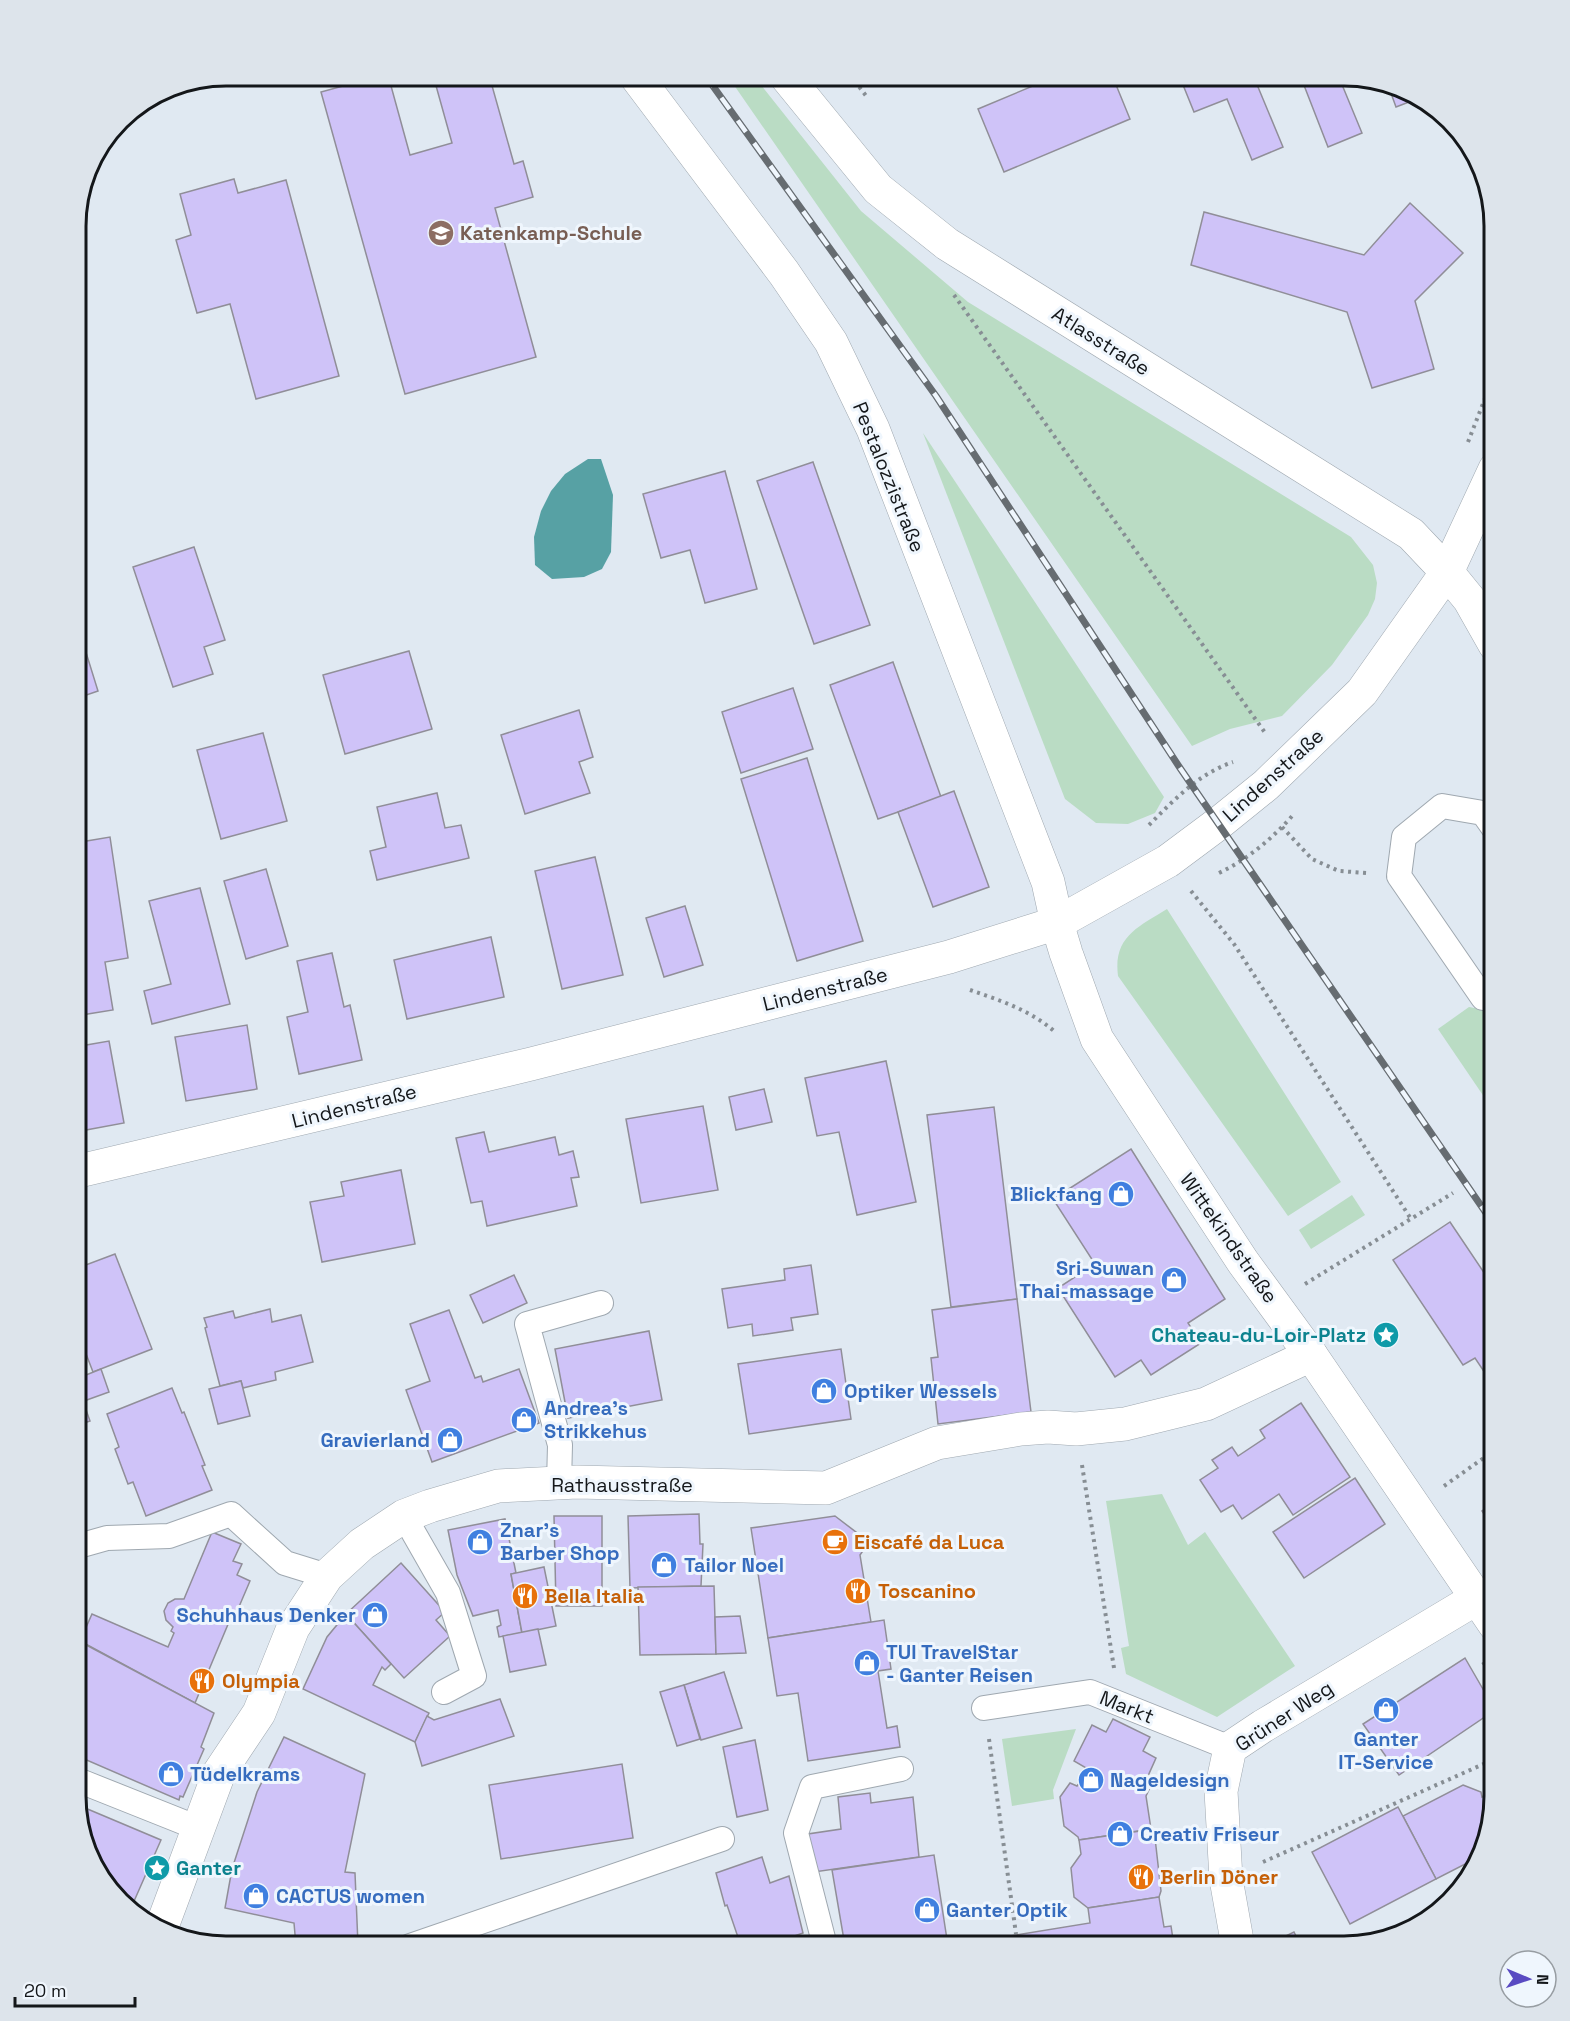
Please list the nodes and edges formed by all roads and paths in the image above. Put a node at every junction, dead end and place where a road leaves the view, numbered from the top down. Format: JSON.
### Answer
{"nodes":[{"id":1,"x":643,"y":86,"type":"edge"},
{"id":2,"x":794,"y":86,"type":"edge"},
{"id":3,"x":858,"y":86,"type":"edge"},
{"id":4,"x":867,"y":97,"type":"dead end"},
{"id":5,"x":947,"y":285,"type":"dead end"},
{"id":6,"x":1484,"y":401,"type":"edge"},
{"id":7,"x":1465,"y":449,"type":"dead end"},
{"id":8,"x":1484,"y":493,"type":"edge"},
{"id":9,"x":1447,"y":572,"type":"junction"},
{"id":10,"x":1484,"y":626,"type":"edge"},
{"id":11,"x":1270,"y":739,"type":"dead end"},
{"id":12,"x":1240,"y":759,"type":"dead end"},
{"id":13,"x":1484,"y":814,"type":"edge"},
{"id":14,"x":1282,"y":827,"type":"dead end"},
{"id":15,"x":1146,"y":828,"type":"dead end"},
{"id":16,"x":1168,"y":861,"type":"junction"},
{"id":17,"x":1399,"y":876,"type":"junction"},
{"id":18,"x":1057,"y":923,"type":"junction"},
{"id":19,"x":1484,"y":998,"type":"edge"},
{"id":20,"x":86,"y":1169,"type":"edge"},
{"id":21,"x":1453,"y":1193,"type":"dead end"},
{"id":22,"x":1411,"y":1219,"type":"junction"},
{"id":23,"x":600,"y":1303,"type":"dead end"},
{"id":24,"x":1275,"y":1305,"type":"junction"},
{"id":25,"x":1311,"y":1355,"type":"junction"},
{"id":26,"x":1076,"y":1429,"type":"junction"},
{"id":27,"x":1484,"y":1458,"type":"edge"},
{"id":28,"x":559,"y":1484,"type":"junction"},
{"id":29,"x":1414,"y":1507,"type":"junction"},
{"id":30,"x":404,"y":1516,"type":"junction"},
{"id":31,"x":86,"y":1544,"type":"edge"},
{"id":32,"x":327,"y":1576,"type":"junction"},
{"id":33,"x":1477,"y":1598,"type":"junction"},
{"id":34,"x":1484,"y":1608,"type":"edge"},
{"id":35,"x":444,"y":1692,"type":"dead end"},
{"id":36,"x":1120,"y":1704,"type":"junction"},
{"id":37,"x":984,"y":1708,"type":"joint"},
{"id":38,"x":1230,"y":1748,"type":"junction"},
{"id":39,"x":1484,"y":1764,"type":"edge"},
{"id":40,"x":901,"y":1769,"type":"dead end"},
{"id":41,"x":86,"y":1783,"type":"edge"},
{"id":42,"x":198,"y":1828,"type":"junction"},
{"id":43,"x":722,"y":1839,"type":"dead end"},
{"id":44,"x":1226,"y":1879,"type":"junction"},
{"id":45,"x":164,"y":1921,"type":"edge"},
{"id":46,"x":1016,"y":1934,"type":"dead end"},
{"id":47,"x":439,"y":1936,"type":"edge"},
{"id":48,"x":822,"y":1936,"type":"edge"},
{"id":49,"x":1236,"y":1936,"type":"edge"}],
"edges":[{"from":1,"to":18,"type":"street","name":"Pestalozzistraße"},
{"from":2,"to":9,"type":"street","name":"Atlasstraße"},
{"from":3,"to":4,"type":"path"},
{"from":5,"to":11,"type":"path"},
{"from":6,"to":7,"type":"path"},
{"from":8,"to":9,"type":"street","name":"Lindenstraße"},
{"from":9,"to":10,"type":"street","name":"Atlasstraße"},
{"from":9,"to":16,"type":"street","name":"Lindenstraße"},
{"from":12,"to":15,"type":"path"},
{"from":13,"to":17,"type":"lane"},
{"from":14,"to":17,"type":"path"},
{"from":16,"to":18,"type":"street","name":"Lindenstraße"},
{"from":16,"to":22,"type":"path"},
{"from":17,"to":19,"type":"lane"},
{"from":18,"to":20,"type":"street","name":"Lindenstraße"},
{"from":18,"to":24,"type":"street","name":"Wittekindstraße"},
{"from":21,"to":22,"type":"path"},
{"from":22,"to":24,"type":"path"},
{"from":23,"to":28,"type":"lane"},
{"from":24,"to":25,"type":"street","name":"Wittekindstraße"},
{"from":25,"to":26,"type":"street","name":"Rathausstraße"},
{"from":25,"to":29,"type":"street","name":"Wittekindstraße"},
{"from":26,"to":28,"type":"street","name":"Rathausstraße"},
{"from":26,"to":36,"type":"path"},
{"from":27,"to":29,"type":"path"},
{"from":28,"to":30,"type":"street","name":"Rathausstraße"},
{"from":29,"to":33,"type":"street","name":"Wittekindstraße"},
{"from":30,"to":32,"type":"street","name":"Rathausstraße"},
{"from":30,"to":35,"type":"lane"},
{"from":31,"to":32,"type":"lane"},
{"from":32,"to":42,"type":"street","name":"Rathausstraße"},
{"from":33,"to":34,"type":"street","name":"Wittekindstraße"},
{"from":33,"to":38,"type":"street","name":"Grüner Weg"},
{"from":36,"to":37,"type":"lane","name":"Markt"},
{"from":36,"to":38,"type":"lane","name":"Markt"},
{"from":37,"to":46,"type":"path"},
{"from":38,"to":44,"type":"street","name":"Grüner Weg"},
{"from":39,"to":44,"type":"path"},
{"from":40,"to":48,"type":"lane"},
{"from":41,"to":42,"type":"lane"},
{"from":42,"to":45,"type":"street","name":"Rathausstraße"},
{"from":43,"to":47,"type":"lane"},
{"from":44,"to":49,"type":"street","name":"Grüner Weg"}]}
